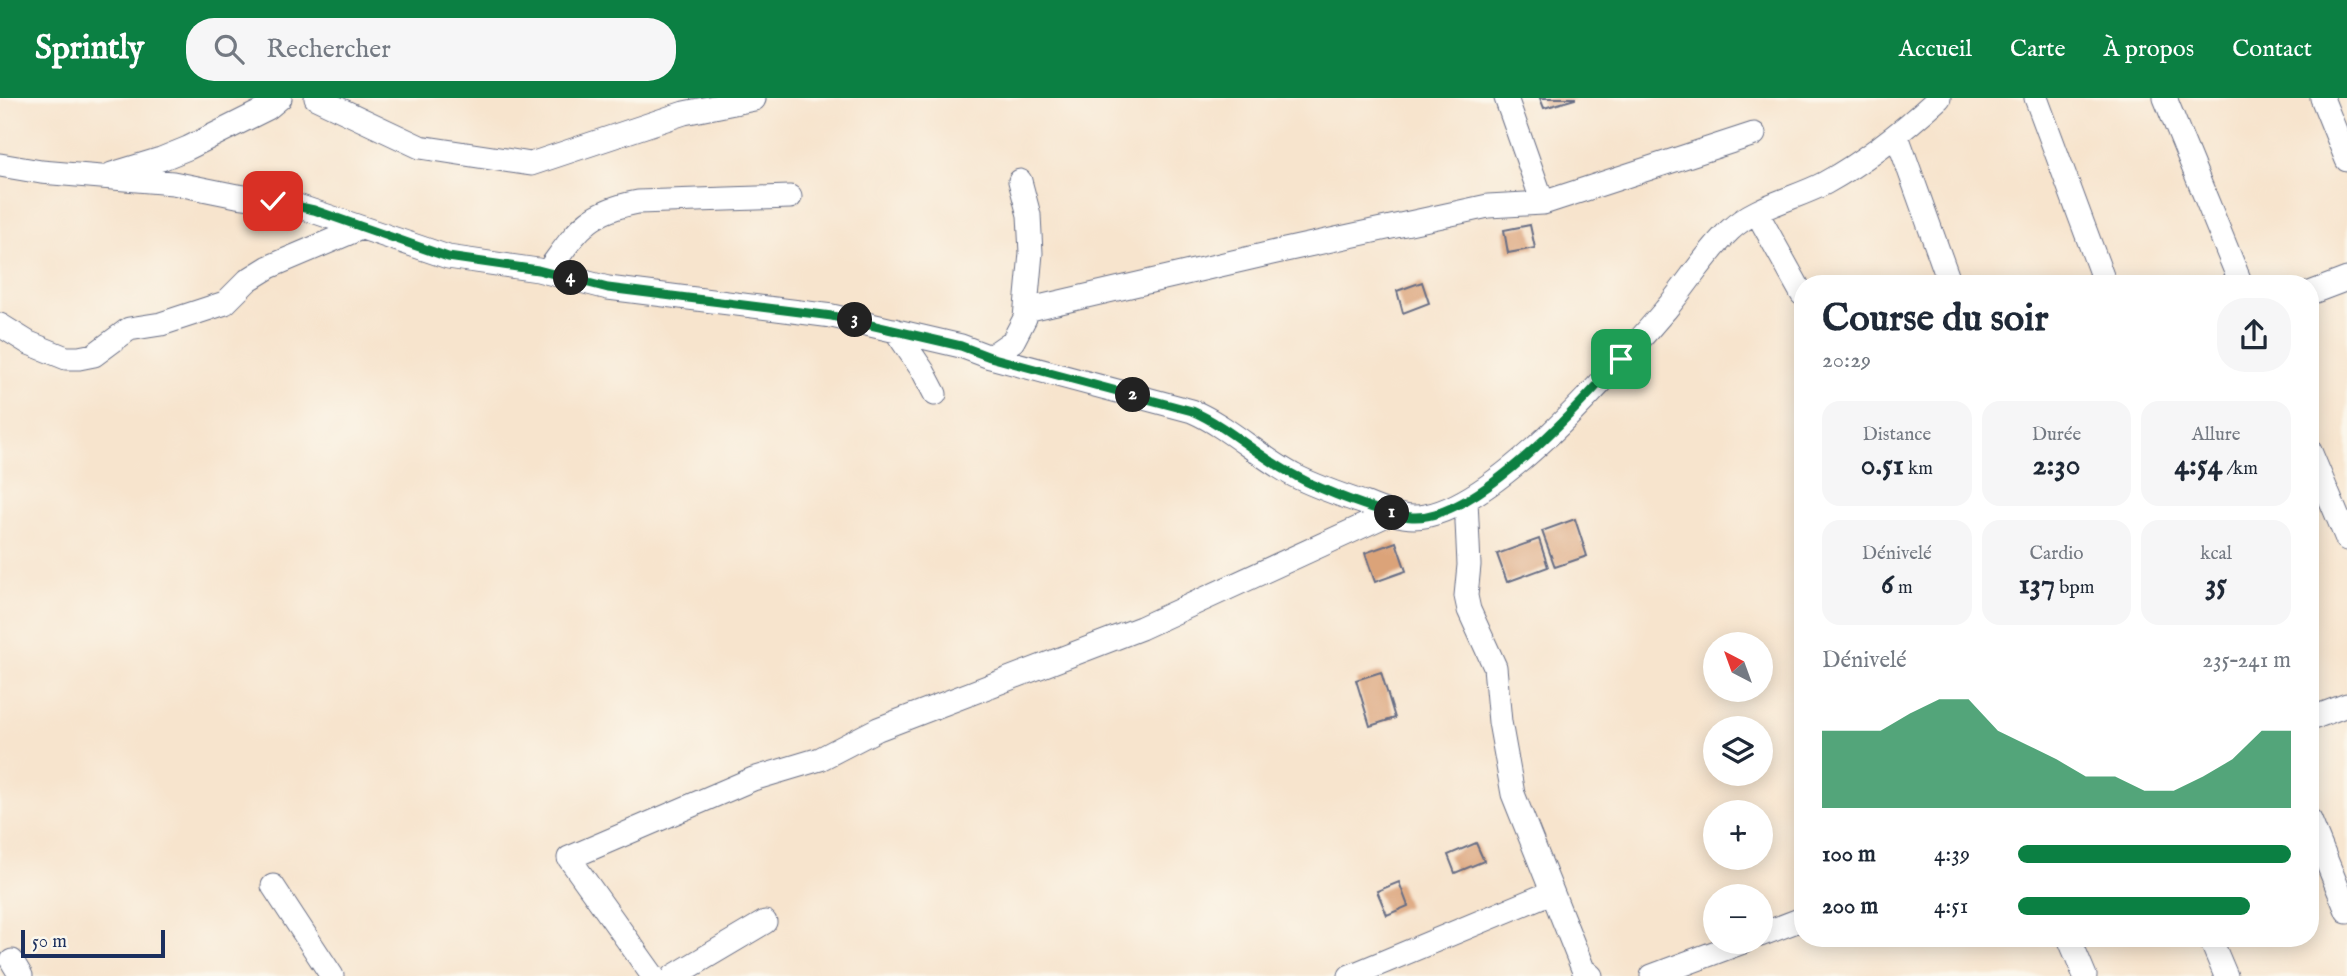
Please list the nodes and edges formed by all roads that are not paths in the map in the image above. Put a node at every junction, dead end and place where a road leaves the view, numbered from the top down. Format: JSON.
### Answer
{"nodes":[{"id":1,"x":280,"y":98,"type":"edge"},
{"id":2,"x":316,"y":98,"type":"edge"},
{"id":3,"x":1506,"y":98,"type":"edge"},
{"id":4,"x":1939,"y":98,"type":"edge"},
{"id":5,"x":2036,"y":98,"type":"edge"},
{"id":6,"x":2165,"y":98,"type":"edge"},
{"id":7,"x":2322,"y":98,"type":"edge"},
{"id":8,"x":754,"y":99,"type":"edge"},
{"id":9,"x":1754,"y":134,"type":"dead end"},
{"id":10,"x":1897,"y":136,"type":"junction"},
{"id":11,"x":2347,"y":160,"type":"edge"},
{"id":12,"x":0,"y":165,"type":"edge"},
{"id":13,"x":102,"y":177,"type":"junction"},
{"id":14,"x":1020,"y":181,"type":"dead end"},
{"id":15,"x":790,"y":197,"type":"dead end"},
{"id":16,"x":1543,"y":203,"type":"junction"},
{"id":17,"x":1757,"y":213,"type":"junction"},
{"id":18,"x":361,"y":228,"type":"junction"},
{"id":19,"x":547,"y":272,"type":"junction"},
{"id":20,"x":1947,"y":275,"type":"edge"},
{"id":21,"x":2102,"y":275,"type":"edge"},
{"id":22,"x":2237,"y":275,"type":"edge"},
{"id":23,"x":2347,"y":279,"type":"edge"},
{"id":24,"x":1794,"y":280,"type":"edge"},
{"id":25,"x":2319,"y":290,"type":"edge"},
{"id":26,"x":1026,"y":310,"type":"junction"},
{"id":27,"x":0,"y":325,"type":"edge"},
{"id":28,"x":895,"y":330,"type":"junction"},
{"id":29,"x":990,"y":357,"type":"junction"},
{"id":30,"x":935,"y":394,"type":"dead end"},
{"id":31,"x":2319,"y":472,"type":"edge"},
{"id":32,"x":1466,"y":500,"type":"junction"},
{"id":33,"x":1391,"y":513,"type":"junction"},
{"id":34,"x":2347,"y":539,"type":"edge"},
{"id":35,"x":2347,"y":705,"type":"edge"},
{"id":36,"x":2319,"y":716,"type":"edge"},
{"id":37,"x":2319,"y":842,"type":"edge"},
{"id":38,"x":273,"y":886,"type":"dead end"},
{"id":39,"x":1552,"y":892,"type":"junction"},
{"id":40,"x":2347,"y":911,"type":"edge"},
{"id":41,"x":765,"y":922,"type":"dead end"},
{"id":42,"x":1794,"y":922,"type":"edge"},
{"id":43,"x":1773,"y":930,"type":"edge"},
{"id":44,"x":2073,"y":947,"type":"edge"},
{"id":45,"x":2214,"y":947,"type":"edge"},
{"id":46,"x":1711,"y":954,"type":"edge"},
{"id":47,"x":332,"y":976,"type":"edge"},
{"id":48,"x":653,"y":976,"type":"edge"},
{"id":49,"x":674,"y":976,"type":"edge"},
{"id":50,"x":1350,"y":976,"type":"edge"},
{"id":51,"x":1591,"y":976,"type":"edge"},
{"id":52,"x":1651,"y":976,"type":"edge"},
{"id":53,"x":2085,"y":976,"type":"edge"},
{"id":54,"x":2226,"y":976,"type":"edge"}],
"edges":[{"from":1,"to":13,"type":"street"},
{"from":2,"to":8,"type":"street"},
{"from":3,"to":16,"type":"street"},
{"from":4,"to":10,"type":"street"},
{"from":5,"to":21,"type":"street"},
{"from":6,"to":22,"type":"street"},
{"from":7,"to":11,"type":"street"},
{"from":9,"to":16,"type":"street"},
{"from":10,"to":17,"type":"street"},
{"from":10,"to":20,"type":"street"},
{"from":12,"to":13,"type":"street"},
{"from":13,"to":18,"type":"street"},
{"from":14,"to":26,"type":"street"},
{"from":15,"to":19,"type":"street"},
{"from":16,"to":26,"type":"street"},
{"from":17,"to":24,"type":"street"},
{"from":17,"to":32,"type":"street"},
{"from":18,"to":19,"type":"street"},
{"from":18,"to":27,"type":"street"},
{"from":19,"to":28,"type":"street"},
{"from":23,"to":25,"type":"street"},
{"from":26,"to":29,"type":"street"},
{"from":28,"to":29,"type":"street"},
{"from":28,"to":30,"type":"street"},
{"from":29,"to":33,"type":"street"},
{"from":31,"to":34,"type":"street"},
{"from":32,"to":33,"type":"street"},
{"from":32,"to":39,"type":"street"},
{"from":33,"to":48,"type":"street"},
{"from":35,"to":36,"type":"street"},
{"from":37,"to":40,"type":"street"},
{"from":38,"to":47,"type":"street"},
{"from":39,"to":50,"type":"street"},
{"from":39,"to":51,"type":"street"},
{"from":41,"to":49,"type":"street"},
{"from":42,"to":43,"type":"street"},
{"from":44,"to":53,"type":"street"},
{"from":45,"to":54,"type":"street"},
{"from":46,"to":52,"type":"street"}]}
